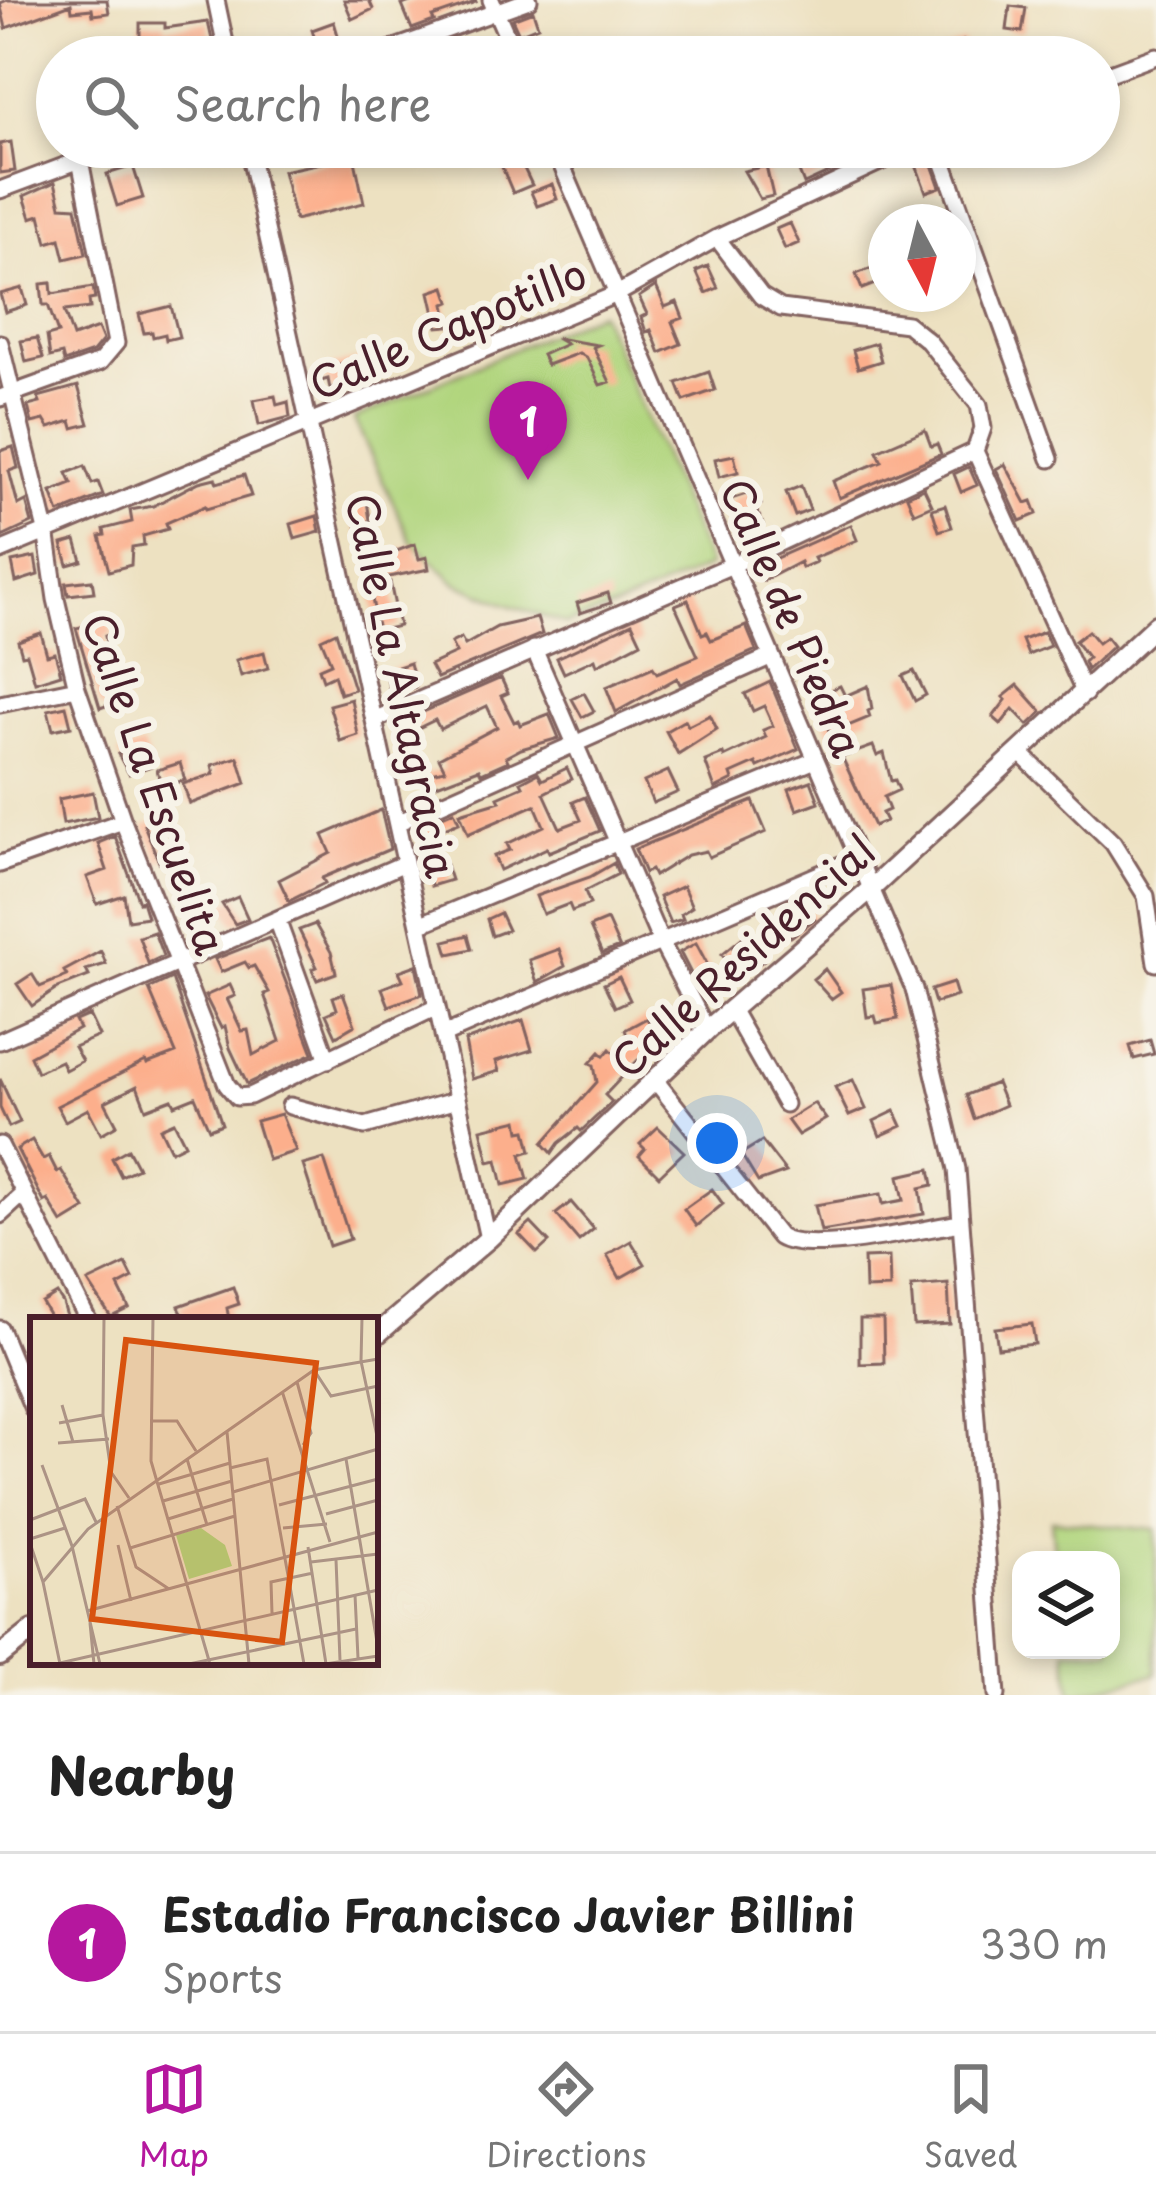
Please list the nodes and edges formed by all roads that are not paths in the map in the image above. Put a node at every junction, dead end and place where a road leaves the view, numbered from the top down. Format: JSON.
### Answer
{"nodes":[{"id":1,"x":216,"y":0,"type":"edge"},
{"id":2,"x":529,"y":0,"type":"edge"},
{"id":3,"x":494,"y":6,"type":"edge"},
{"id":4,"x":224,"y":36,"type":"edge"},
{"id":5,"x":421,"y":36,"type":"edge"},
{"id":6,"x":507,"y":36,"type":"edge"},
{"id":7,"x":1156,"y":56,"type":"edge"},
{"id":8,"x":1120,"y":69,"type":"edge"},
{"id":9,"x":59,"y":168,"type":"edge"},
{"id":10,"x":82,"y":168,"type":"edge"},
{"id":11,"x":253,"y":168,"type":"edge"},
{"id":12,"x":563,"y":168,"type":"edge"},
{"id":13,"x":867,"y":168,"type":"edge"},
{"id":14,"x":946,"y":168,"type":"edge"},
{"id":15,"x":0,"y":190,"type":"edge"},
{"id":16,"x":717,"y":238,"type":"junction"},
{"id":17,"x":617,"y":294,"type":"junction"},
{"id":18,"x":0,"y":343,"type":"edge"},
{"id":19,"x":7,"y":396,"type":"edge"},
{"id":20,"x":309,"y":424,"type":"junction"},
{"id":21,"x":975,"y":451,"type":"junction"},
{"id":22,"x":1050,"y":459,"type":"dead end"},
{"id":23,"x":46,"y":530,"type":"junction"},
{"id":24,"x":0,"y":550,"type":"edge"},
{"id":25,"x":732,"y":565,"type":"junction"},
{"id":26,"x":1156,"y":625,"type":"edge"},
{"id":27,"x":534,"y":649,"type":"junction"},
{"id":28,"x":770,"y":656,"type":"junction"},
{"id":29,"x":76,"y":688,"type":"junction"},
{"id":30,"x":1085,"y":694,"type":"junction"},
{"id":31,"x":0,"y":704,"type":"edge"},
{"id":32,"x":374,"y":720,"type":"junction"},
{"id":33,"x":574,"y":741,"type":"junction"},
{"id":34,"x":1020,"y":753,"type":"junction"},
{"id":35,"x":815,"y":760,"type":"junction"},
{"id":36,"x":123,"y":821,"type":"junction"},
{"id":37,"x":397,"y":823,"type":"junction"},
{"id":38,"x":617,"y":840,"type":"junction"},
{"id":39,"x":857,"y":858,"type":"junction"},
{"id":40,"x":405,"y":862,"type":"junction"},
{"id":41,"x":0,"y":865,"type":"edge"},
{"id":42,"x":872,"y":888,"type":"junction"},
{"id":43,"x":278,"y":922,"type":"junction"},
{"id":44,"x":419,"y":925,"type":"junction"},
{"id":45,"x":660,"y":940,"type":"junction"},
{"id":46,"x":178,"y":962,"type":"junction"},
{"id":47,"x":1156,"y":963,"type":"edge"},
{"id":48,"x":437,"y":1007,"type":"junction"},
{"id":49,"x":731,"y":1009,"type":"junction"},
{"id":50,"x":707,"y":1030,"type":"junction"},
{"id":51,"x":443,"y":1035,"type":"junction"},
{"id":52,"x":0,"y":1042,"type":"edge"},
{"id":53,"x":328,"y":1060,"type":"junction"},
{"id":54,"x":655,"y":1080,"type":"junction"},
{"id":55,"x":457,"y":1100,"type":"junction"},
{"id":56,"x":785,"y":1104,"type":"dead end"},
{"id":57,"x":290,"y":1106,"type":"dead end"},
{"id":58,"x":0,"y":1145,"type":"edge"},
{"id":59,"x":23,"y":1194,"type":"junction"},
{"id":60,"x":0,"y":1215,"type":"edge"},
{"id":61,"x":962,"y":1223,"type":"junction"},
{"id":62,"x":488,"y":1239,"type":"junction"},
{"id":63,"x":86,"y":1317,"type":"edge"},
{"id":64,"x":0,"y":1329,"type":"edge"},
{"id":65,"x":378,"y":1333,"type":"edge"},
{"id":66,"x":30,"y":1402,"type":"edge"},
{"id":67,"x":30,"y":1632,"type":"edge"},
{"id":68,"x":3,"y":1650,"type":"edge"},
{"id":69,"x":997,"y":1695,"type":"edge"}],
"edges":[{"from":1,"to":4,"type":"street"},
{"from":2,"to":3,"type":"street"},
{"from":3,"to":5,"type":"street"},
{"from":3,"to":6,"type":"street"},
{"from":7,"to":8,"type":"street"},
{"from":9,"to":15,"type":"street"},
{"from":10,"to":19,"type":"street"},
{"from":11,"to":20,"type":"street","name":"Calle La Altagracia"},
{"from":12,"to":17,"type":"street","name":"Calle de Piedra"},
{"from":13,"to":16,"type":"street","name":"Calle Capotillo"},
{"from":14,"to":22,"type":"street"},
{"from":16,"to":17,"type":"street","name":"Calle Capotillo"},
{"from":16,"to":21,"type":"street"},
{"from":17,"to":20,"type":"street","name":"Calle Capotillo"},
{"from":17,"to":25,"type":"street","name":"Calle de Piedra"},
{"from":18,"to":19,"type":"street","name":"Calle La Escuelita"},
{"from":19,"to":23,"type":"street","name":"Calle La Escuelita"},
{"from":20,"to":23,"type":"street","name":"Calle Capotillo"},
{"from":20,"to":32,"type":"street","name":"Calle La Altagracia"},
{"from":21,"to":25,"type":"street"},
{"from":21,"to":30,"type":"street"},
{"from":23,"to":24,"type":"street","name":"Calle Capotillo"},
{"from":23,"to":29,"type":"street","name":"Calle La Escuelita"},
{"from":25,"to":27,"type":"street"},
{"from":25,"to":28,"type":"street","name":"Calle de Piedra"},
{"from":26,"to":30,"type":"main road","name":"Calle Residencial"},
{"from":27,"to":32,"type":"street"},
{"from":27,"to":33,"type":"street"},
{"from":28,"to":33,"type":"street"},
{"from":28,"to":35,"type":"street","name":"Calle de Piedra"},
{"from":29,"to":31,"type":"street"},
{"from":29,"to":36,"type":"street","name":"Calle La Escuelita"},
{"from":30,"to":34,"type":"main road","name":"Calle Residencial"},
{"from":32,"to":37,"type":"street","name":"Calle La Altagracia"},
{"from":33,"to":37,"type":"street"},
{"from":33,"to":38,"type":"street"},
{"from":34,"to":42,"type":"main road","name":"Calle Residencial"},
{"from":34,"to":47,"type":"street"},
{"from":35,"to":38,"type":"street"},
{"from":35,"to":39,"type":"street","name":"Calle de Piedra"},
{"from":36,"to":41,"type":"street"},
{"from":36,"to":46,"type":"street","name":"Calle La Escuelita"},
{"from":37,"to":40,"type":"street","name":"Calle La Altagracia"},
{"from":38,"to":44,"type":"street"},
{"from":38,"to":45,"type":"street"},
{"from":39,"to":42,"type":"street","name":"Calle de Piedra"},
{"from":39,"to":45,"type":"street"},
{"from":40,"to":43,"type":"street"},
{"from":40,"to":44,"type":"street","name":"Calle La Altagracia"},
{"from":42,"to":49,"type":"main road","name":"Calle Residencial"},
{"from":42,"to":61,"type":"street","name":"Calle de Piedra"},
{"from":43,"to":46,"type":"street"},
{"from":43,"to":53,"type":"street"},
{"from":44,"to":48,"type":"street","name":"Calle La Altagracia"},
{"from":45,"to":50,"type":"street"},
{"from":45,"to":51,"type":"street"},
{"from":46,"to":52,"type":"street"},
{"from":46,"to":53,"type":"street","name":"Calle La Escuelita"},
{"from":48,"to":51,"type":"street","name":"Calle La Altagracia"},
{"from":48,"to":53,"type":"street"},
{"from":49,"to":50,"type":"main road","name":"Calle Residencial"},
{"from":49,"to":56,"type":"street"},
{"from":50,"to":54,"type":"main road","name":"Calle Residencial"},
{"from":51,"to":55,"type":"street","name":"Calle La Altagracia"},
{"from":54,"to":61,"type":"street"},
{"from":54,"to":62,"type":"main road","name":"Calle Residencial"},
{"from":55,"to":57,"type":"street"},
{"from":55,"to":62,"type":"street","name":"Calle La Altagracia"},
{"from":58,"to":59,"type":"street"},
{"from":59,"to":60,"type":"street"},
{"from":59,"to":63,"type":"street"},
{"from":61,"to":69,"type":"street","name":"Calle de Piedra"},
{"from":62,"to":65,"type":"main road","name":"Calle Residencial"},
{"from":64,"to":66,"type":"street"},
{"from":67,"to":68,"type":"main road"}]}
